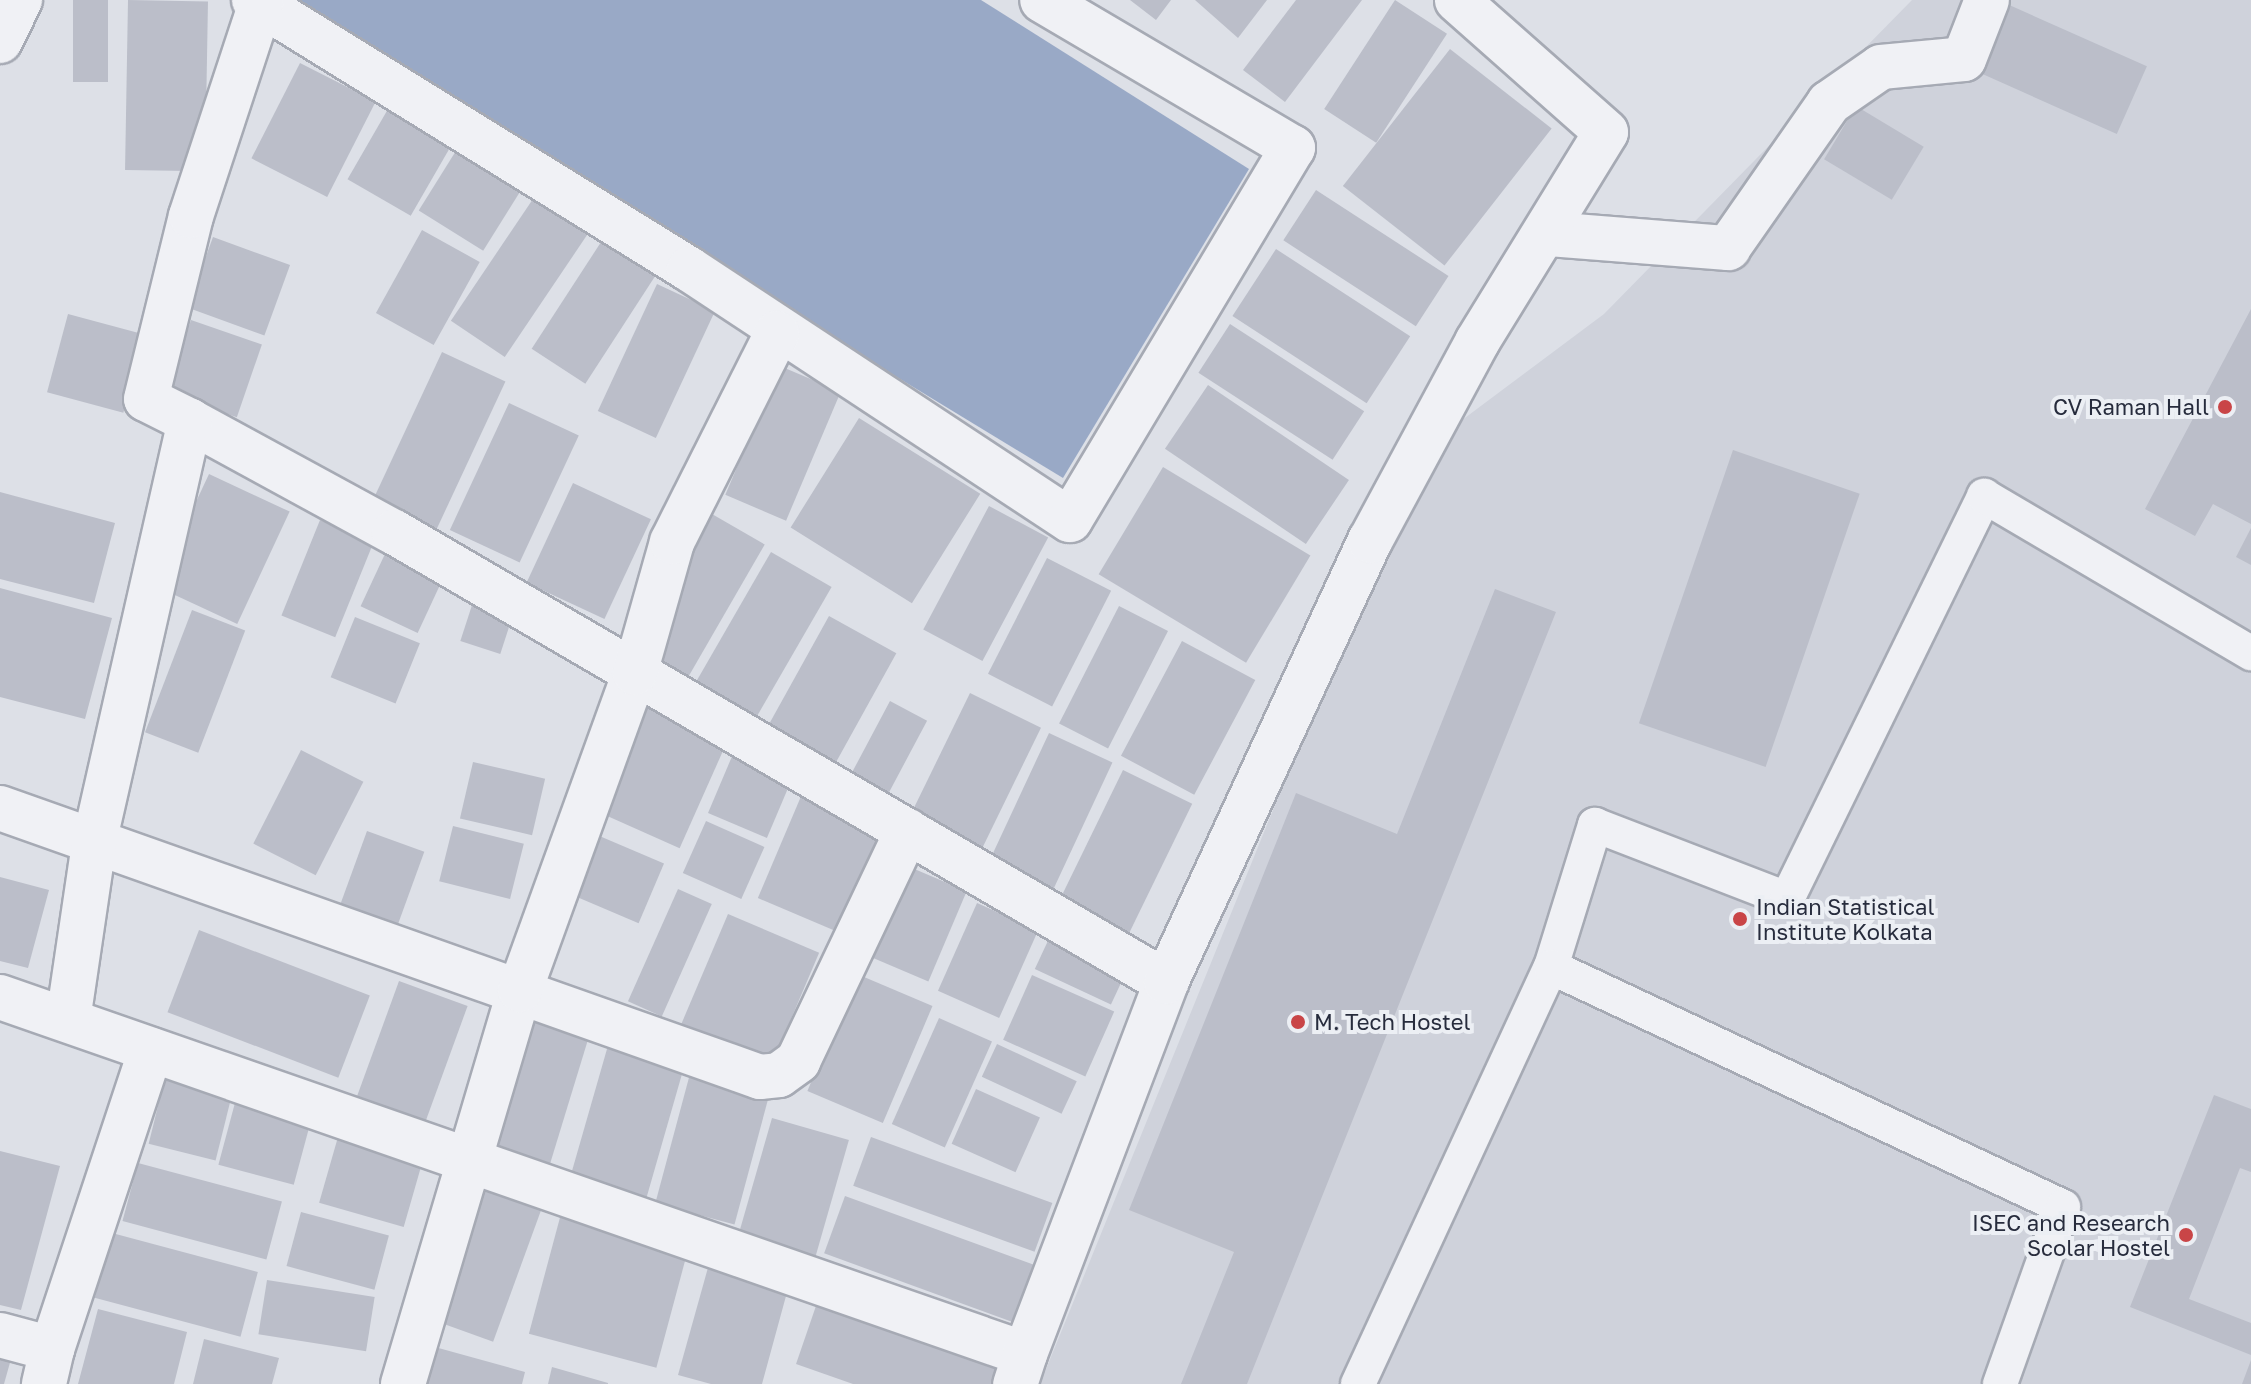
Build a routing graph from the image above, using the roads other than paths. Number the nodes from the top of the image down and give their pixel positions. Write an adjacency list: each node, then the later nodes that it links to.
1 (20, 0): 6 (street)
2 (1042, 0): 8 (street)
3 (1457, 0): 7 (street)
4 (1987, 0): 7 (street)
5 (258, 2): 8 (street); 9 (street)
6 (0, 41)
7 (1549, 234): 16 (street)
8 (777, 333): 11 (street)
9 (190, 421): 11 (street); 14 (street)
10 (2251, 653): 15 (lane)
11 (635, 673): 13 (street); 17 (street)
12 (0, 808): 14 (street)
13 (907, 831): 16 (street); 17 (street)
14 (94, 843): 17 (street); 19 (street)
15 (1551, 967): 26 (lane); 27 (lane)
16 (1166, 982): 24 (street)
17 (520, 990): 21 (street)
18 (0, 997): 19 (street)
19 (68, 1020): 20 (street)
20 (151, 1050): 21 (street); 23 (street)
21 (469, 1161): 24 (street); 25 (street)
22 (0, 1335): 23 (street)
23 (48, 1366)
24 (1020, 1369)
25 (403, 1384)
26 (1358, 1384)
27 (2000, 1384)

